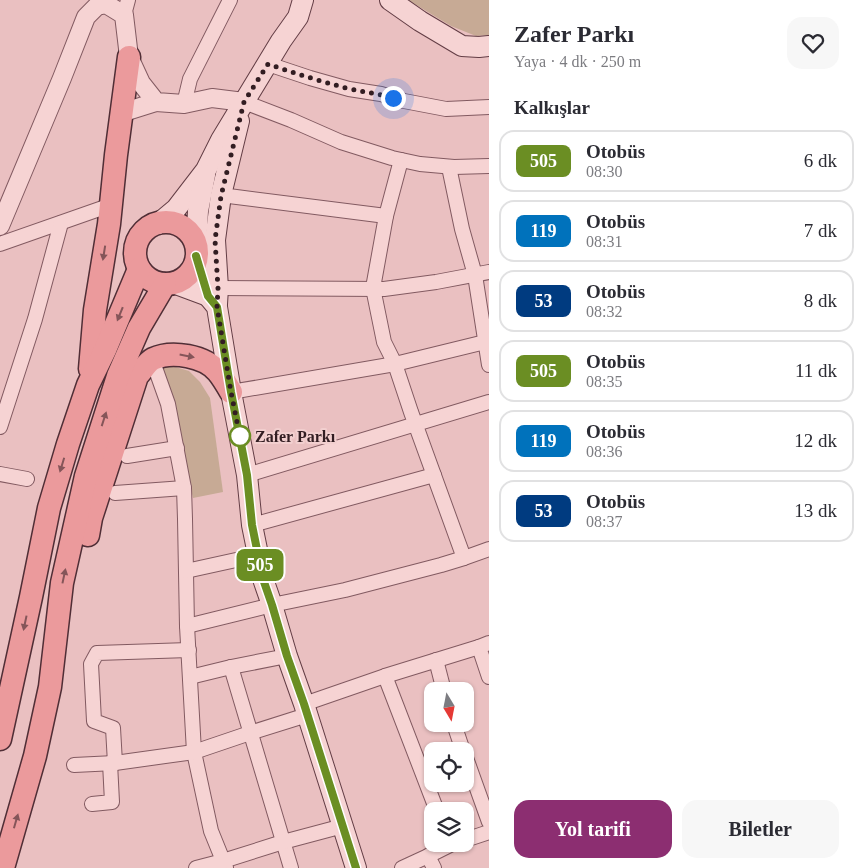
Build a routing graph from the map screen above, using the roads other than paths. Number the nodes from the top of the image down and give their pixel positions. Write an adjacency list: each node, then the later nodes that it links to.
1 (230, 0): 11 (street)
2 (303, 0): 8 (main road)
3 (390, 0): 6 (main road)
4 (96, 3): 5 (street); 23 (street)
5 (126, 8): 7 (street)
6 (489, 46)
7 (129, 57): 9 (street); 13 (main road)
8 (268, 64): 10 (main road); 12 (street)
9 (156, 102): 11 (street); 13 (street)
10 (244, 102): 11 (street); 14 (street); 17 (main road); 18 (main road)
11 (184, 104)
12 (489, 108)
13 (121, 113): 19 (main road)
14 (401, 160): 15 (street); 20 (street)
15 (449, 166): 16 (street); 28 (street)
16 (489, 166)
17 (206, 170): 22 (main road); 25 (main road)
18 (221, 196): 20 (street); 31 (main road)
19 (110, 205): 21 (street); 36 (main road, one-way to 36)
20 (386, 216): 30 (street)
21 (61, 223): 24 (street); 40 (street)
22 (158, 224): 25 (main road); 26 (main road)
23 (0, 226)
24 (0, 244)
25 (196, 251): 29 (main road); 31 (main road)
26 (139, 268): 29 (main road); 36 (main road, one-way to 36)
27 (489, 272): 28 (street)
28 (474, 275): 30 (street); 32 (street)
29 (169, 284): 31 (main road); 65 (main road, one-way to 29)
30 (373, 288): 31 (street); 34 (street)
31 (215, 297): 37 (main road)
32 (487, 341): 34 (street); 35 (street)
33 (152, 359): 37 (main road, one-way to 37); 41 (street); 65 (main road)
34 (395, 364): 37 (street); 39 (street)
35 (489, 365)
36 (88, 385): 68 (main road, one-way to 68)
37 (231, 392): 44 (main road)
38 (489, 402): 39 (street)
39 (416, 424): 44 (street); 45 (street)
40 (0, 427)
41 (177, 448): 42 (street); 47 (street)
42 (127, 456)
43 (0, 474): 46 (street)
44 (247, 475): 49 (main road)
45 (434, 475): 49 (street); 52 (street)
46 (27, 479)
47 (184, 488): 48 (street); 53 (street)
48 (115, 493)
49 (252, 525): 51 (main road)
50 (489, 549): 52 (street)
51 (258, 555): 53 (street); 54 (main road)
52 (464, 558): 54 (street)
53 (186, 571): 55 (street)
54 (272, 605): 55 (street); 58 (main road)
55 (187, 626): 57 (street)
56 (484, 645): 59 (street); 62 (street)
57 (189, 650): 63 (street); 70 (street)
58 (287, 656): 60 (street); 66 (main road)
59 (436, 660): 61 (street); 64 (street)
60 (231, 667): 63 (street); 67 (street)
61 (385, 676): 66 (street); 73 (street)
62 (489, 677)
63 (190, 678): 69 (street)
64 (442, 682)
65 (50, 687): 83 (main road, one-way to 65)
66 (306, 709): 67 (street); 76 (main road)
67 (250, 733): 69 (street); 79 (street)
68 (0, 739)
69 (194, 752): 70 (street); 82 (street)
70 (112, 763): 71 (street); 74 (street)
71 (74, 765)
72 (474, 781): 75 (street)
73 (434, 802)
74 (92, 804)
75 (489, 822)
76 (343, 826): 79 (street); 86 (main road)
77 (489, 832): 78 (street)
78 (474, 837)
79 (283, 842): 82 (street); 85 (street)
80 (442, 852): 81 (street)
81 (431, 862): 87 (street)
82 (225, 865): 84 (street)
83 (3, 868)
84 (196, 868)
85 (291, 868)
86 (356, 868)
87 (402, 868)

